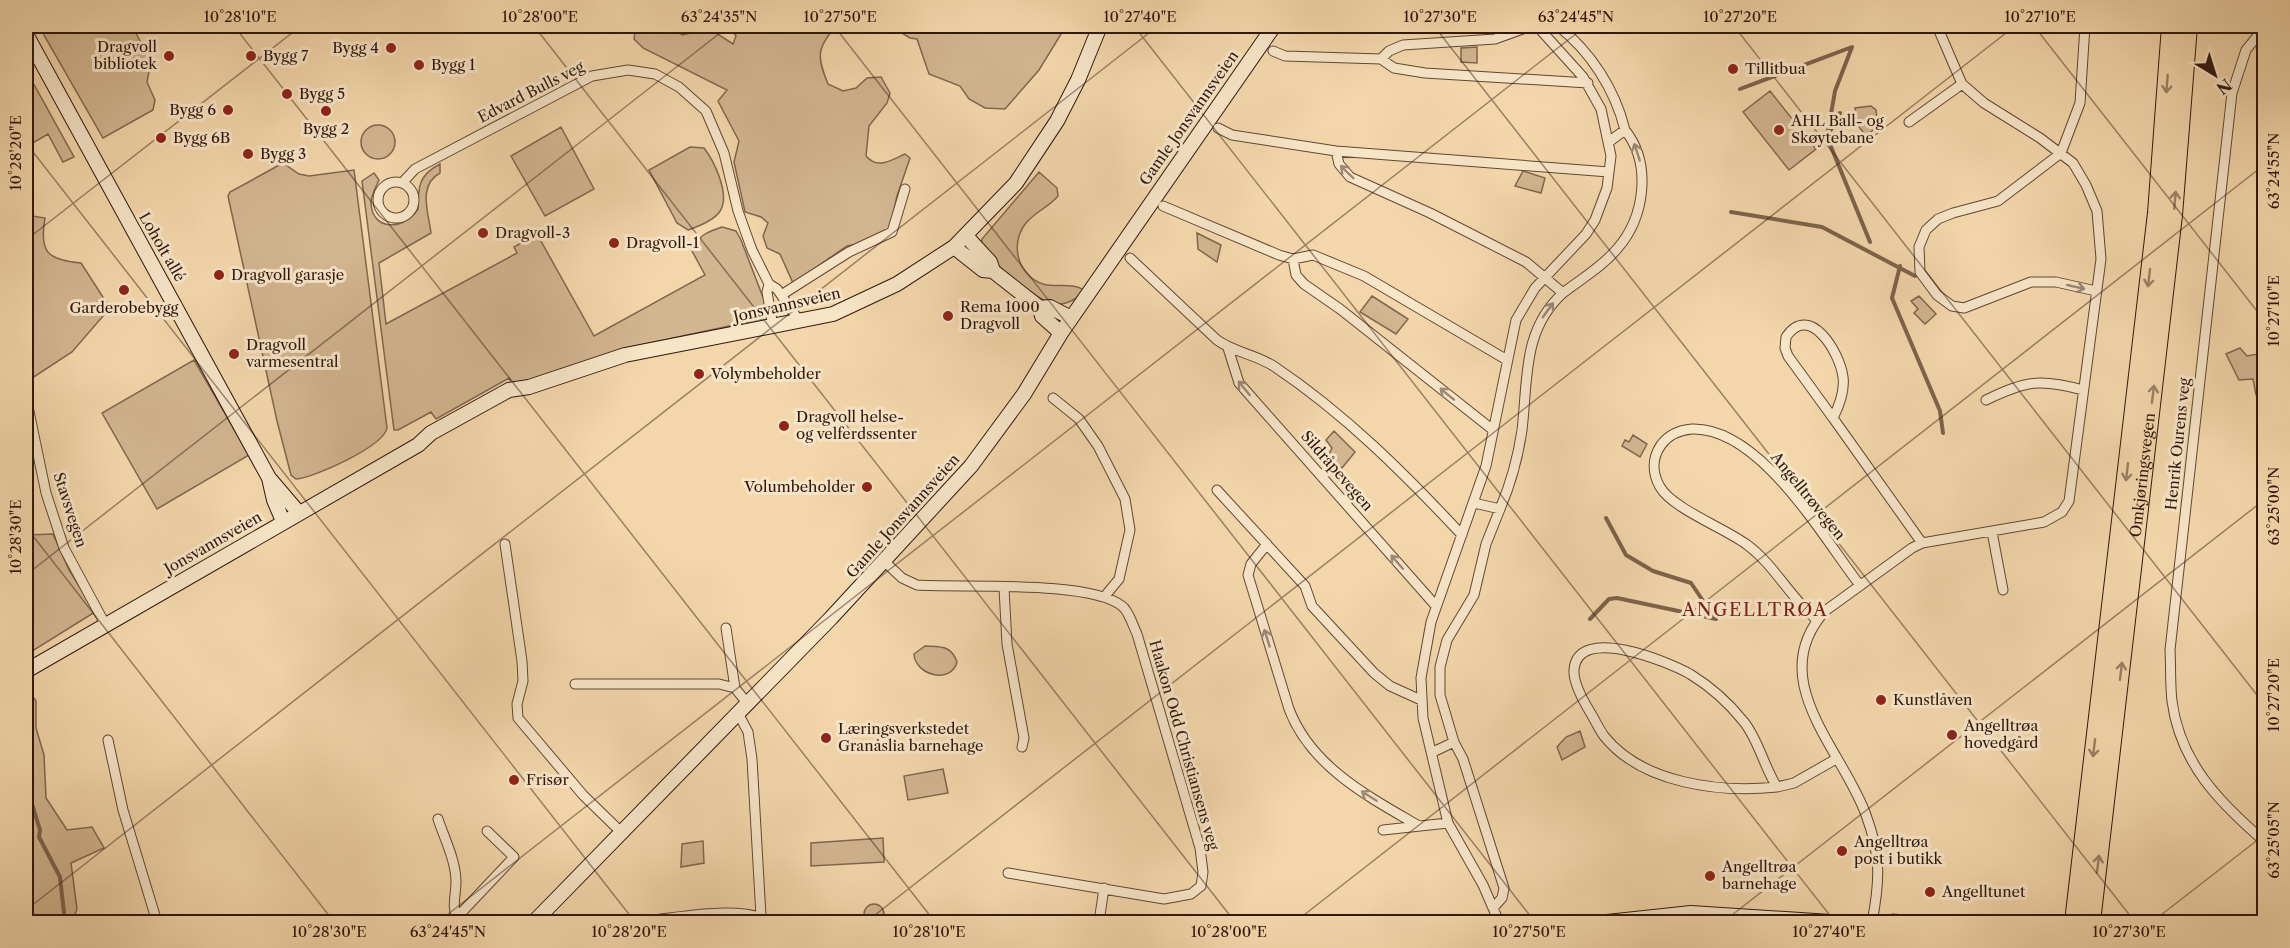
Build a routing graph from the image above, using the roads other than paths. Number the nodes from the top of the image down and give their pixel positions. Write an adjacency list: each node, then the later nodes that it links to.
1 (1100, 26): 26 (street, Jonsvannsveien)
2 (1274, 26): 37 (street, Gamle Jonsvannsveien)
3 (1531, 26): 13 (street)
4 (1537, 26): 14 (street)
5 (1557, 26): 18 (street)
6 (1937, 26): 15 (street)
7 (2085, 26): 21 (street)
8 (2171, 26): 103 (highway, Omkjøringsvegen, one-way to 103)
9 (2188, 26): 104 (highway, Omkjøringsvegen, one-way to 9)
10 (2265, 28): 86 (street, Henrik Ourens veg)
11 (26, 34): 49 (street, Loholt allé)
12 (1273, 51): 13 (street)
13 (1381, 59): 14 (street)
14 (1588, 83): 19 (street)
15 (1962, 84): 16 (street); 21 (street)
16 (1909, 122)
17 (1218, 128): 20 (street)
18 (1625, 130): 19 (street); 35 (street, one-way to 18)
19 (1610, 141): 22 (street)
20 (1336, 151): 22 (street); 31 (street, one-way to 20)
21 (2061, 153): 33 (street); 33 (street, one-way to 33)
22 (1609, 172): 31 (street)
23 (402, 183): 23 (street, Edvard Bulls veg); 32 (street, Edvard Bulls veg)
24 (905, 189): 34 (street)
25 (1163, 206): 29 (street)
26 (966, 236): 27 (street, Jonsvannsveien); 30 (street)
27 (954, 247): 30 (street); 38 (street, Jonsvannsveien)
28 (1130, 258): 41 (street, Sildråpevegen)
29 (1293, 259): 42 (street); 48 (street, one-way to 29)
30 (993, 272): 36 (street)
31 (1545, 278): 35 (street); 42 (street)
32 (769, 284): 38 (street, Edvard Bulls veg); 39 (street, Edvard Bulls veg)
33 (2096, 291): 43 (street)
34 (786, 292)
35 (1563, 293): 52 (street, one-way to 35)
36 (1040, 308): 37 (street); 40 (street)
37 (1071, 318): 40 (street, Gamle Jonsvannsveien)
38 (800, 322): 39 (street, Jonsvannsveien)
39 (773, 327): 53 (street, Jonsvannsveien)
40 (1060, 333): 60 (street, Gamle Jonsvannsveien)
41 (1228, 348): 56 (street, Sildråpevegen); 65 (street, Sildråpevegen, one-way to 41)
42 (1507, 360): 48 (street)
43 (2083, 390): 46 (street); 55 (street)
44 (26, 397): 67 (street, Stavsvegen)
45 (1053, 398): 64 (street)
46 (1986, 400)
47 (1833, 418): 47 (street); 58 (street)
48 (1493, 430): 51 (street)
49 (269, 478): 53 (street, Loholt allé); 54 (street, Loholt allé)
50 (1217, 490): 59 (street)
51 (1474, 503): 52 (street); 56 (street)
52 (1500, 509): 75 (street)
53 (298, 512): 54 (street, Jonsvannsveien)
54 (283, 521): 67 (street, Jonsvannsveien)
55 (1992, 532): 58 (street); 63 (street)
56 (1462, 535): 65 (street)
57 (505, 543): 85 (street)
58 (1922, 543): 61 (street)
59 (1267, 544): 72 (street); 82 (street, one-way to 59)
60 (885, 562): 62 (street); 73 (street, Gamle Jonsvannsveien)
61 (1859, 584): 66 (street); 66 (street, Angelltrøvegen)
62 (1004, 588): 64 (street); 76 (street)
63 (2003, 590)
64 (1105, 596): 88 (street, Haakon Odd Christiansens veg)
65 (1436, 606): 72 (street)
66 (1817, 620): 78 (street)
67 (105, 624): 69 (street, Jonsvannsveien)
68 (726, 628): 71 (street)
69 (26, 670)
70 (575, 684): 71 (street)
71 (735, 688): 73 (street)
72 (1421, 700): 77 (street)
73 (742, 708): 85 (street, Gamle Jonsvannsveien); 90 (street)
74 (108, 740): 93 (street)
75 (1454, 742): 77 (street); 89 (street)
76 (1022, 747)
77 (1433, 752): 81 (street)
78 (1836, 759): 79 (street); 100 (street)
79 (1777, 787): 79 (street)
80 (438, 819): 91 (street)
81 (1448, 823): 82 (street); 89 (street)
82 (1419, 826): 83 (street)
83 (1383, 830)
84 (487, 831): 91 (street)
85 (622, 833): 94 (street, Gamle Jonsvannsveien)
86 (2265, 842)
87 (1008, 873): 88 (street, Haakon Odd Christiansens veg)
88 (1104, 888): 96 (street)
89 (1493, 908): 97 (street)
90 (760, 916): 92 (street); 95 (street)
91 (458, 921)
92 (643, 921)
93 (157, 922)
94 (534, 922)
95 (772, 922)
96 (1099, 922)
97 (1499, 922)
98 (1607, 922): 99 (street)
99 (1830, 922)
100 (1872, 922)
101 (1880, 922): 102 (street)
102 (1931, 922)
103 (2074, 922)
104 (2091, 922)

